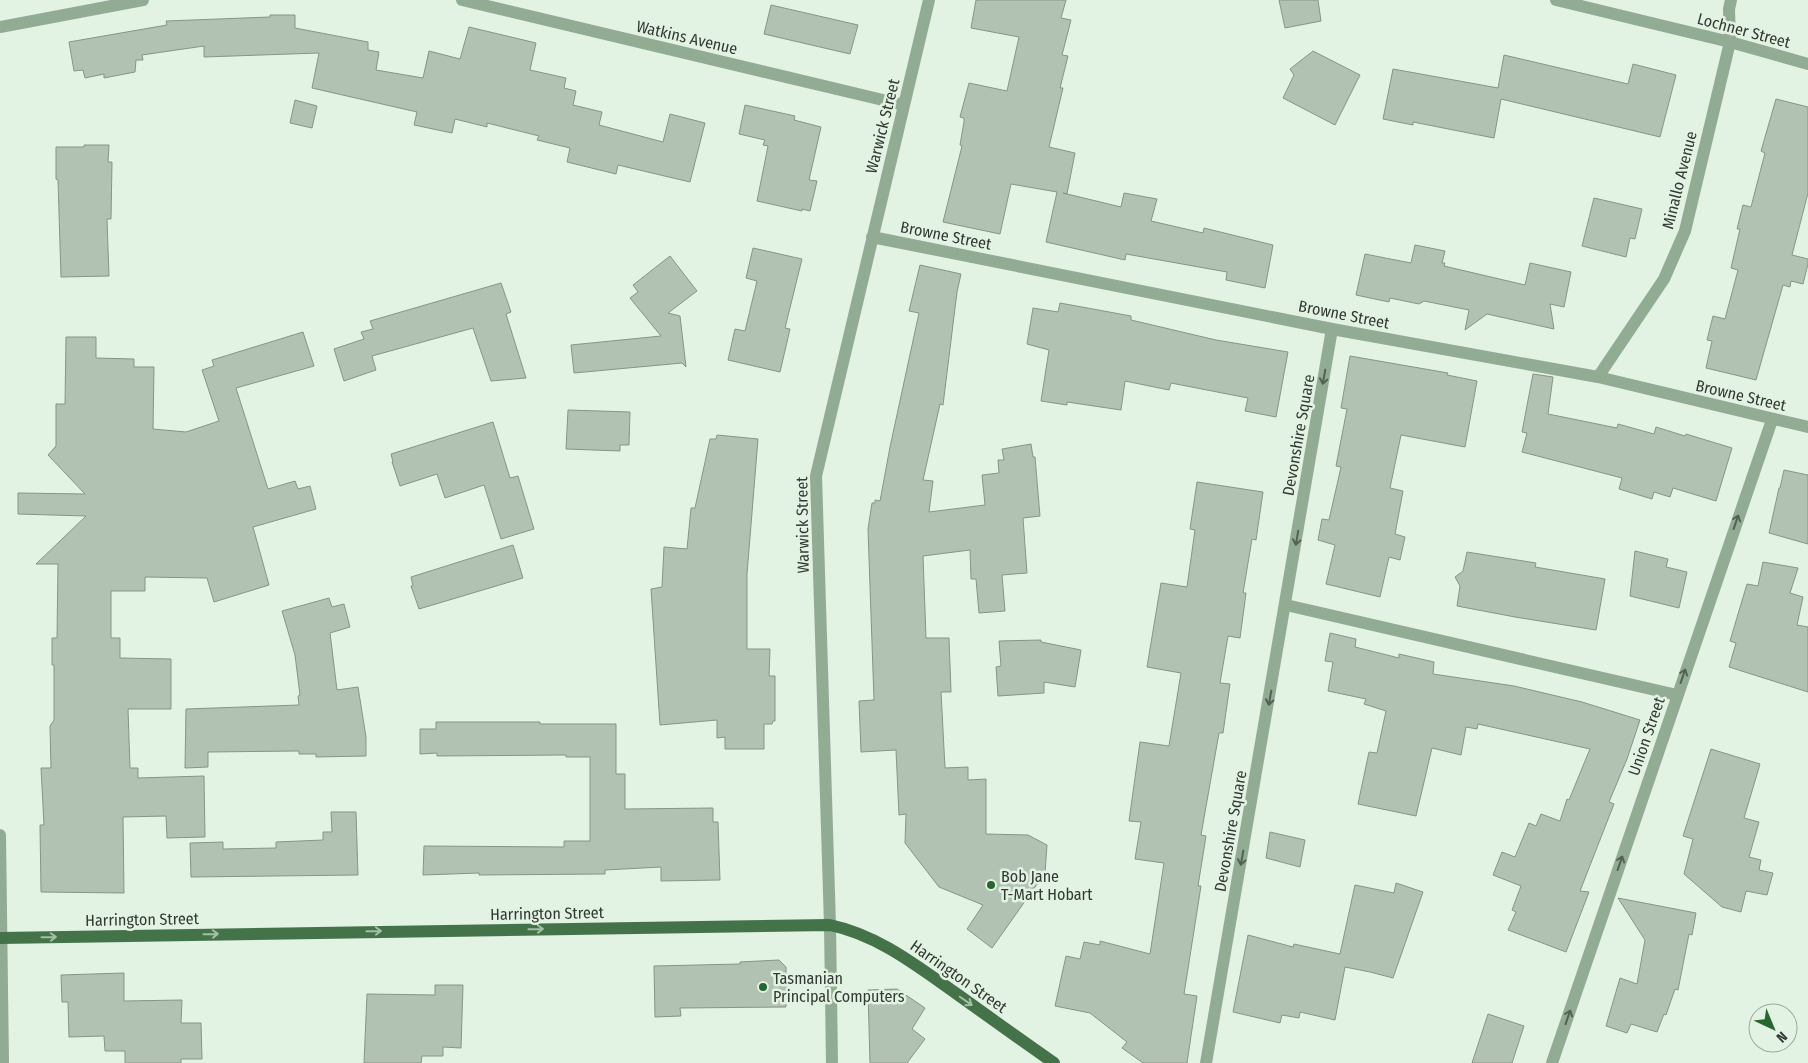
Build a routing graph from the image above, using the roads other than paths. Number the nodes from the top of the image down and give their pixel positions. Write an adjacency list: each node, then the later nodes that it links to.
1 (143, 0): 6 (street)
2 (462, 0): 9 (street, Watkins Avenue)
3 (929, 0): 9 (street, Warwick Street)
4 (1556, 0): 7 (street, Lochner Street)
5 (1731, 0): 7 (street, Minallo Avenue)
6 (0, 27)
7 (1730, 42): 8 (street, Lochner Street); 12 (street, Minallo Avenue)
8 (1808, 64)
9 (904, 105): 10 (street, Warwick Street)
10 (872, 237): 11 (street, Browne Street); 18 (street, Warwick Street)
11 (1332, 329): 12 (street, Browne Street); 15 (street, Devonshire Square, one-way to 15)
12 (1598, 377): 13 (street, Browne Street)
13 (1772, 420): 14 (street, Browne Street); 16 (street, Union Street, one-way to 13)
14 (1808, 427)
15 (1286, 605): 16 (street); 23 (street, Devonshire Square, one-way to 23)
16 (1677, 695): 24 (street, Union Street, one-way to 16)
17 (0, 835): 19 (street)
18 (830, 925): 19 (main road, Harrington Street, one-way to 18); 21 (street, Warwick Street); 22 (main road, Harrington Street, one-way to 22)
19 (0, 938): 20 (street)
20 (3, 1063)
21 (832, 1063)
22 (1054, 1063)
23 (1206, 1063)
24 (1552, 1063)

